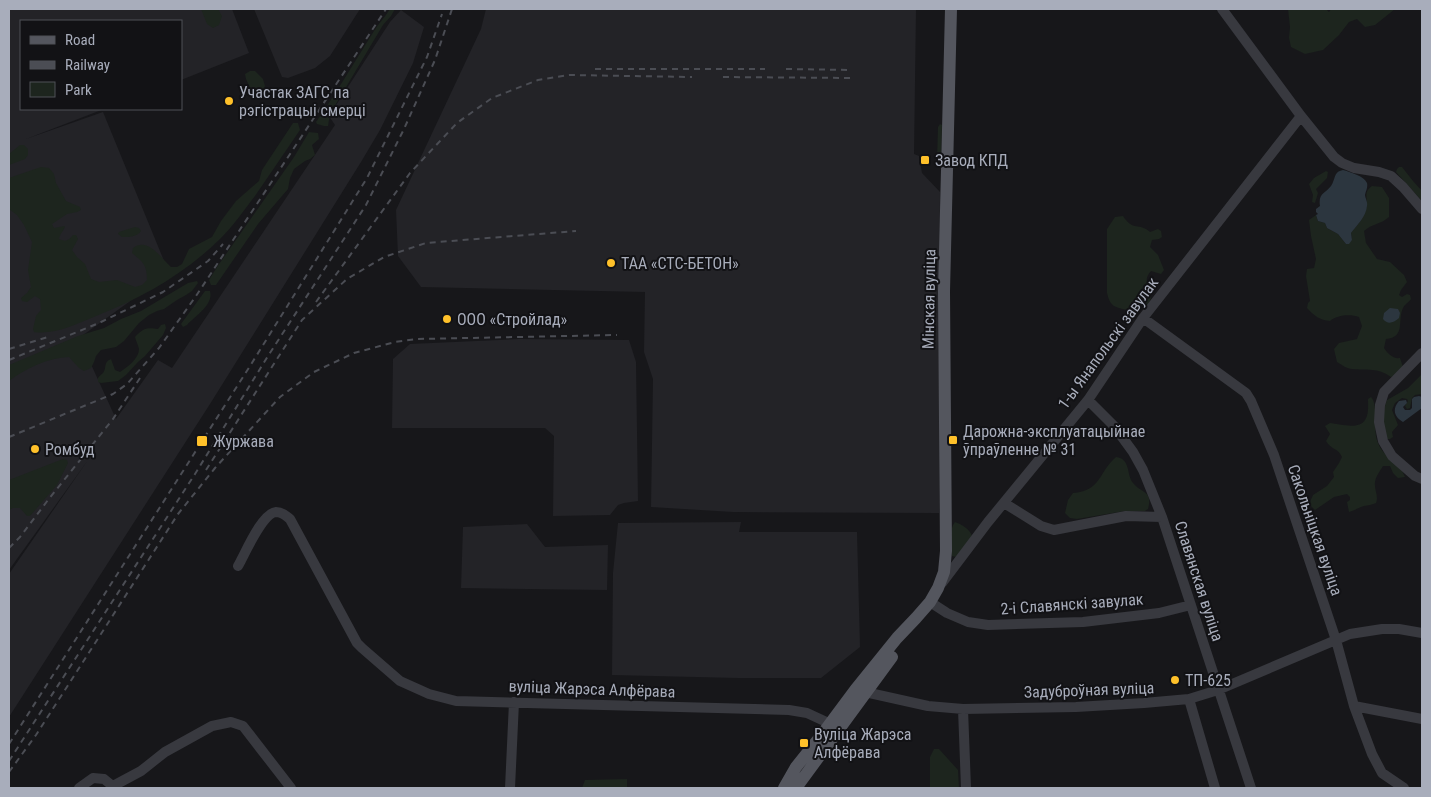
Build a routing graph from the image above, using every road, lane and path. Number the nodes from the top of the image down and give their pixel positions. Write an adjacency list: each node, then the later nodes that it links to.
1 (951, 9): 12 (main road, Мінская вуліца)
2 (1222, 9): 3 (street)
3 (1301, 116): 4 (street); 5 (street, 1-ы Янапольскі завулак)
4 (1422, 209)
5 (1143, 318): 7 (street, 1-ы Янапольскі завулак); 16 (street, Сакольніцкая вуліца)
6 (1422, 353): 8 (street)
7 (1088, 400): 9 (street, 1-ы Янапольскі завулак); 10 (street, Славянская вуліца)
8 (1422, 478)
9 (1004, 503): 10 (street); 12 (street, 1-ы Янапольскі завулак)
10 (1162, 517): 14 (street, Славянская вуліца)
11 (238, 566): 20 (street, вуліца Жарэса Алфёрава)
12 (938, 588): 13 (main road, Мінская вуліца)
13 (930, 602): 14 (street, 2-і Славянскі завулак); 18 (main road, Мінская вуліца)
14 (1191, 605): 17 (street, Славянская вуліца)
15 (1422, 633): 16 (street, Задуброўная вуліца)
16 (1336, 640): 17 (street, Задуброўная вуліца); 21 (street, Сакольніцкая вуліца)
17 (1218, 690): 19 (street, Задуброўная вуліца); 33 (street, Славянская вуліца)
18 (860, 691): 22 (street, Задуброўная вуліца); 24 (main road, Мінская вуліца)
19 (1189, 698): 22 (street, Задуброўная вуліца); 32 (street)
20 (514, 702): 24 (street, вуліца Жарэса Алфёрава); 28 (street)
21 (1354, 706): 23 (street); 34 (street, Сакольніцкая вуліца)
22 (964, 708): 31 (street)
23 (1422, 719)
24 (835, 726): 29 (main road); 30 (main road)
25 (114, 787): 26 (street); 27 (street)
26 (79, 788)
27 (291, 788)
28 (510, 788)
29 (784, 788)
30 (796, 788)
31 (966, 788)
32 (1215, 788)
33 (1251, 788)
34 (1404, 788)

